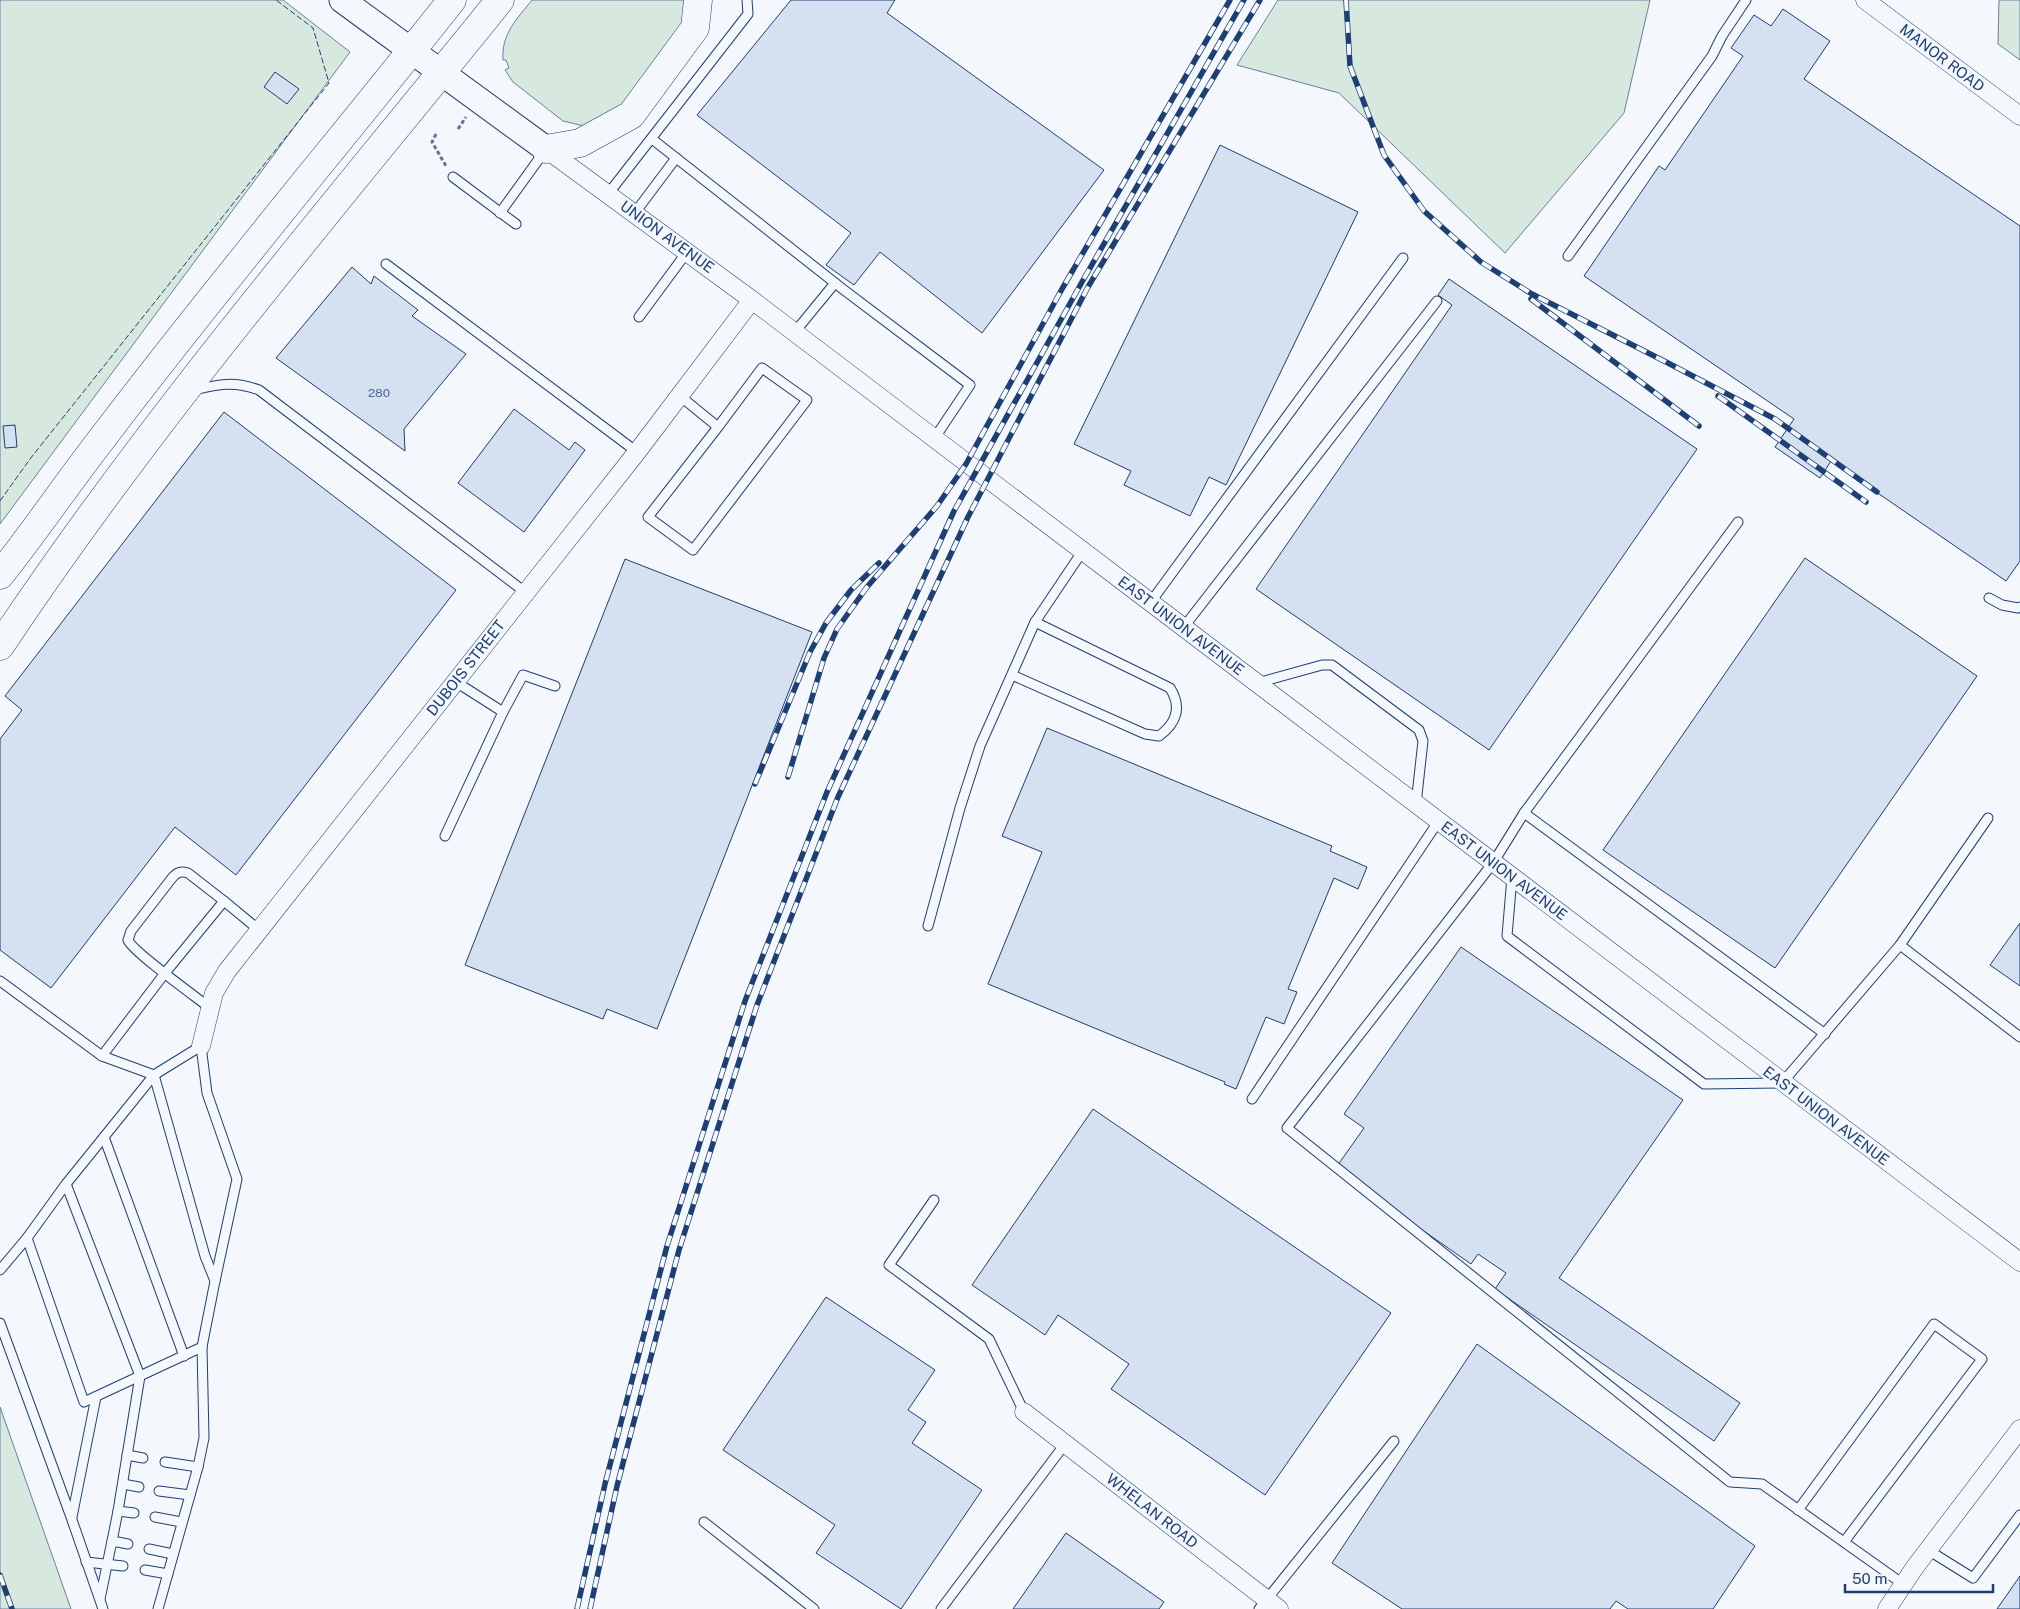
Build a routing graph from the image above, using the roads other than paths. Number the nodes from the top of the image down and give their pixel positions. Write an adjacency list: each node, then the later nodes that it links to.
1 (452, 0): 8 (highway)
2 (500, 0): 9 (highway)
3 (698, 0): 12 (highway)
4 (747, 0): 11 (lane)
5 (1746, 0): 20 (lane)
6 (1865, 0): 10 (street, MANOR ROAD)
7 (352, 3): 8 (street, UNION AVENUE)
8 (412, 50): 9 (street, UNION AVENUE); 36 (highway)
9 (442, 73): 12 (street, UNION AVENUE); 28 (highway)
10 (2020, 116)
11 (652, 139): 13 (lane); 15 (lane)
12 (546, 149): 15 (street, UNION AVENUE); 16 (lane)
13 (676, 158): 17 (lane); 23 (lane)
14 (453, 177): 16 (lane)
15 (608, 194): 17 (street, UNION AVENUE)
16 (500, 212): 18 (lane)
17 (634, 214): 19 (street, UNION AVENUE)
18 (516, 224)
19 (686, 252): 24 (street, UNION AVENUE); 26 (lane)
20 (1568, 256)
21 (1403, 258): 39 (lane)
22 (386, 264): 32 (lane)
23 (835, 283): 27 (lane); 31 (lane)
24 (752, 300): 27 (street, UNION AVENUE); 29 (street, DUBOIS STREET)
25 (1437, 301): 42 (lane)
26 (639, 318)
27 (794, 333): 31 (street, UNION AVENUE)
28 (184, 392): 37 (lane); 43 (highway)
29 (680, 396): 30 (lane); 32 (street, DUBOIS STREET)
30 (718, 427): 30 (lane)
31 (934, 439): 33 (street, UNION AVENUE)
32 (636, 452): 37 (street, DUBOIS STREET)
33 (987, 480): 35 (street, EAST UNION AVENUE)
34 (1738, 522): 50 (lane)
35 (1082, 552): 39 (street, EAST UNION AVENUE); 41 (lane)
36 (0, 575)
37 (525, 592): 45 (street, DUBOIS STREET)
38 (1990, 598): 40 (lane)
39 (1150, 603): 42 (street, EAST UNION AVENUE)
40 (2020, 607)
41 (1036, 622): 44 (lane); 44 (lane)
42 (1183, 628): 46 (street, EAST UNION AVENUE)
43 (0, 646)
44 (1012, 675): 57 (lane)
45 (456, 682): 48 (lane); 58 (street, DUBOIS STREET)
46 (1256, 683): 49 (street, EAST UNION AVENUE); 49 (lane)
47 (555, 686): 48 (lane)
48 (503, 712): 53 (lane)
49 (1416, 804): 52 (street, EAST UNION AVENUE)
50 (1524, 813): 54 (lane); 63 (lane)
51 (1988, 818): 59 (lane)
52 (1438, 822): 54 (street, EAST UNION AVENUE); 69 (lane)
53 (445, 836)
54 (1493, 863): 55 (street, EAST UNION AVENUE); 94 (lane)
55 (1512, 878): 68 (street, EAST UNION AVENUE); 68 (lane)
56 (224, 902): 58 (lane); 60 (lane); 60 (lane)
57 (928, 926)
58 (259, 930): 62 (street, DUBOIS STREET)
59 (1900, 944): 63 (lane); 64 (lane)
60 (165, 973): 62 (lane); 66 (lane)
61 (0, 981): 66 (lane)
62 (210, 1008): 65 (street, DUBOIS STREET)
63 (1825, 1034): 68 (lane)
64 (2020, 1037)
65 (201, 1046): 67 (lane); 76 (lane)
66 (102, 1056): 67 (lane)
67 (154, 1075): 70 (lane); 76 (lane)
68 (1782, 1083): 74 (street, EAST UNION AVENUE)
69 (1252, 1099)
70 (104, 1137): 71 (lane); 79 (lane)
71 (66, 1184): 73 (lane); 80 (lane)
72 (934, 1200): 82 (lane)
73 (27, 1238): 75 (lane); 81 (lane)
74 (2020, 1262)
75 (0, 1270)
76 (215, 1281): 78 (lane)
77 (0, 1323): 98 (lane)
78 (202, 1347): 79 (lane); 89 (lane)
79 (184, 1356): 80 (lane)
80 (140, 1376): 81 (lane); 86 (lane)
81 (96, 1397): 98 (lane)
82 (1024, 1412): 85 (street, WHELAN ROAD)
83 (2020, 1429): 106 (street)
84 (1394, 1441): 115 (lane)
85 (1065, 1444): 115 (street, WHELAN ROAD); 118 (lane)
86 (128, 1455): 87 (lane); 90 (lane)
87 (144, 1458)
88 (165, 1462): 89 (lane)
89 (198, 1467): 93 (lane)
90 (123, 1484): 91 (lane); 95 (lane)
91 (139, 1488)
92 (159, 1491): 93 (lane)
93 (190, 1495): 100 (lane)
94 (1798, 1510): 103 (lane); 103 (lane)
95 (118, 1511): 96 (lane); 102 (lane)
96 (134, 1513)
97 (2020, 1515): 106 (lane)
98 (72, 1517): 108 (lane)
99 (155, 1517): 100 (lane)
100 (181, 1522): 107 (lane)
101 (704, 1522): 117 (lane)
102 (112, 1541): 104 (lane); 109 (lane)
103 (1844, 1542): 113 (lane)
104 (128, 1544)
105 (149, 1549): 107 (lane)
106 (1928, 1550): 113 (street)
107 (173, 1554): 112 (lane)
108 (86, 1562): 109 (lane); 114 (lane)
109 (108, 1565): 110 (lane); 114 (lane)
110 (124, 1566)
111 (145, 1570): 112 (lane)
112 (168, 1574): 116 (lane)
113 (1903, 1584): 119 (street)
114 (101, 1605)
115 (1268, 1606)
116 (158, 1609)
117 (814, 1609)
118 (940, 1609)
119 (1886, 1609)

